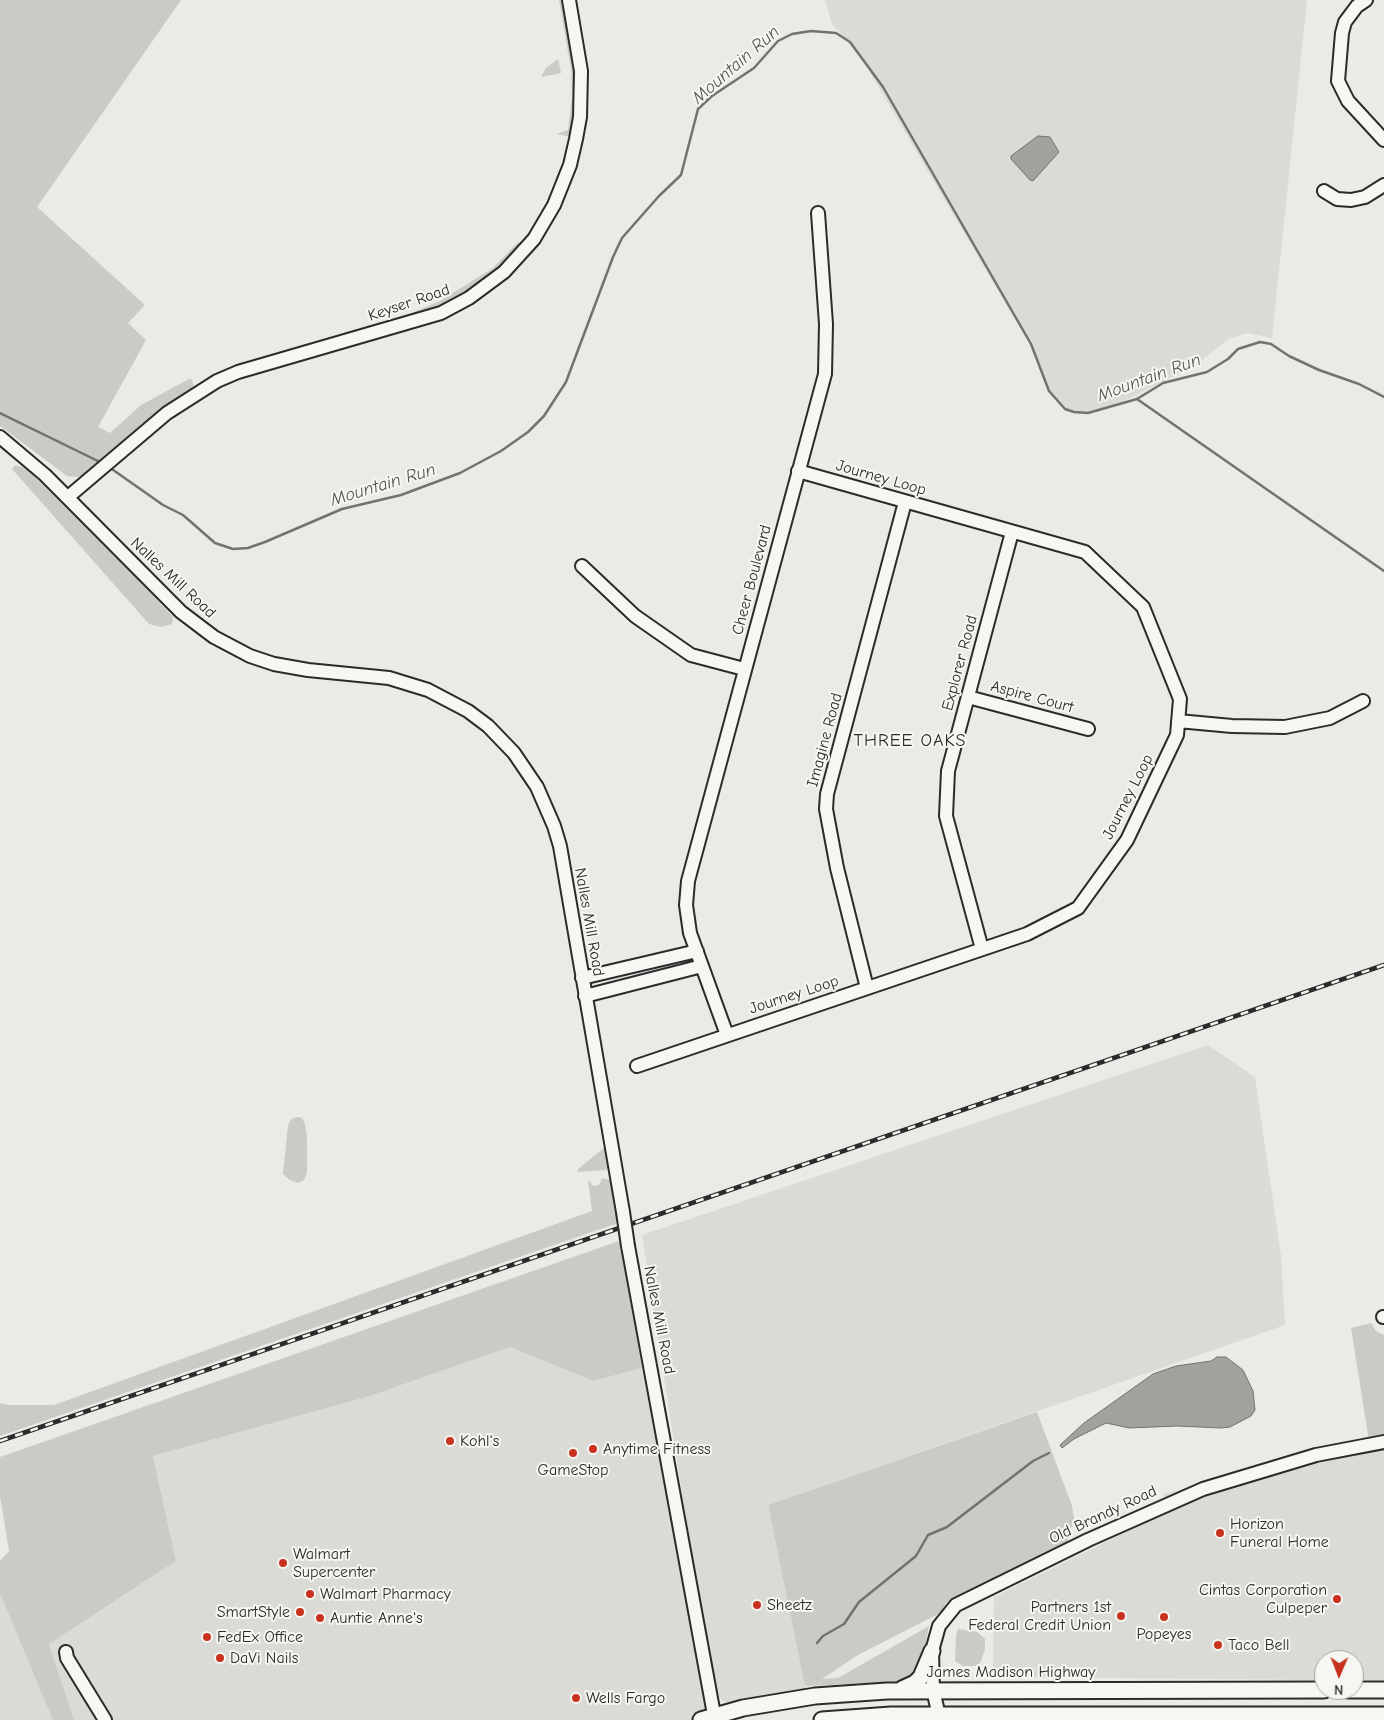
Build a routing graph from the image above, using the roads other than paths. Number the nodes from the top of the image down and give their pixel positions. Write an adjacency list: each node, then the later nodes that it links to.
1 (569, 0): 9 (street, Keyser Road)
2 (1366, 0): 3 (street)
3 (1384, 140)
4 (1384, 185): 5 (street)
5 (1324, 191)
6 (818, 213): 8 (street, Cheer Boulevard)
7 (0, 437): 9 (street, Nalles Mill Road)
8 (798, 471): 10 (street, Journey Loop); 13 (street, Cheer Boulevard)
9 (68, 497): 21 (street, Nalles Mill Road)
10 (906, 502): 11 (street, Journey Loop); 22 (street, Imagine Road)
11 (1012, 532): 14 (street, Explorer Road); 16 (street, Journey Loop)
12 (582, 566): 13 (street)
13 (744, 670): 19 (street, Cheer Boulevard)
14 (968, 697): 17 (street, Aspire Court); 18 (street, Explorer Road)
15 (1363, 701): 16 (street)
16 (1178, 721): 18 (street, Journey Loop)
17 (1088, 729)
18 (982, 949): 22 (street, Journey Loop)
19 (696, 951): 20 (street, Cheer Boulevard); 21 (street)
20 (702, 966): 23 (street); 24 (street, Cheer Boulevard)
21 (582, 978): 23 (street, Nalles Mill Road)
22 (867, 988): 24 (street, Journey Loop)
23 (585, 996): 40 (street, Nalles Mill Road, bridge)
24 (727, 1035): 25 (street, Journey Loop)
25 (637, 1066)
26 (1384, 1442): 27 (street, Old Brandy Road)
27 (932, 1651): 29 (street, Old Brandy Road); 34 (main road)
28 (66, 1652): 41 (street)
29 (933, 1690): 30 (main road, James Madison Highway); 34 (main road, James Madison Highway); 39 (street, Old Brandy Road)
30 (1240, 1690): 31 (main road, James Madison Highway); 37 (main road)
31 (1314, 1690)
32 (1364, 1690): 33 (main road)
33 (1384, 1690)
34 (887, 1691): 40 (main road, James Madison Highway)
35 (990, 1714): 37 (main road); 39 (main road); 44 (main road)
36 (891, 1715): 39 (main road); 42 (main road); 43 (main road)
37 (1241, 1715): 38 (main road)
38 (1384, 1715)
39 (940, 1717)
40 (709, 1719)
41 (105, 1720)
42 (822, 1720)
43 (913, 1720)
44 (968, 1720)

